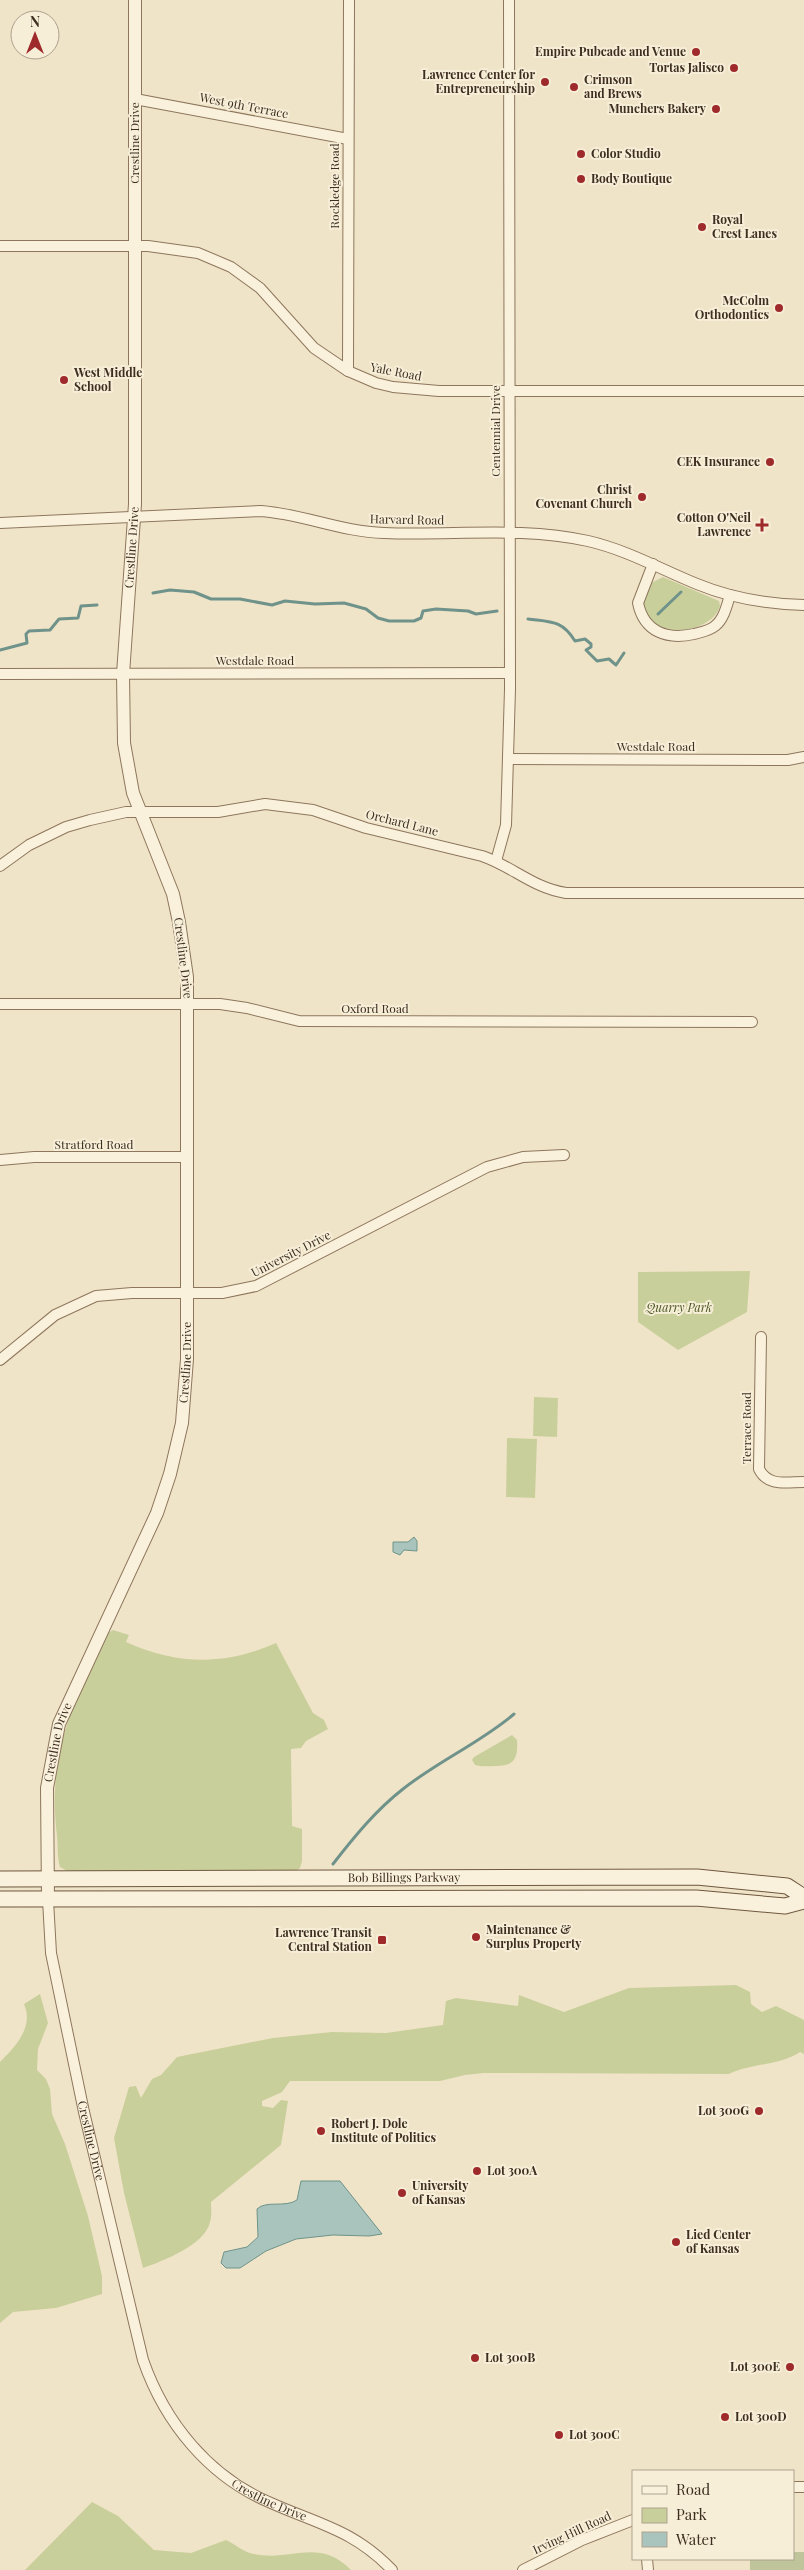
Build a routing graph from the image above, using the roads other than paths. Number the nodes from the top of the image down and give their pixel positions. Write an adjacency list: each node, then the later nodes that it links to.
1 (135, 0): 4 (street, Crestline Drive)
2 (349, 0): 5 (street, Rockledge Road)
3 (509, 0): 9 (street, Centennial Drive)
4 (135, 99): 5 (street, West 9th Terrace); 7 (street, Crestline Drive)
5 (348, 138): 8 (street, Rockledge Road)
6 (0, 246): 7 (street, Yale Road)
7 (135, 246): 8 (street, Yale Road); 11 (street, Crestline Drive)
8 (348, 371): 9 (street, Yale Road)
9 (508, 391): 10 (street, Yale Road); 13 (street, Centennial Drive)
10 (804, 391)
11 (135, 517): 12 (street, Harvard Road); 13 (street, Harvard Road); 19 (street, Crestline Drive)
12 (0, 523)
13 (509, 533): 14 (street, Harvard Road); 17 (street, Centennial Drive)
14 (653, 564): 15 (street, Harvard Road); 15 (street)
15 (730, 595): 16 (street, Harvard Road)
16 (804, 605)
17 (509, 673): 19 (street, Westdale Road); 21 (street, Centennial Drive)
18 (0, 674): 19 (street, Westdale Road)
19 (124, 674): 22 (street, Crestline Drive)
20 (804, 757): 21 (street, Westdale Road)
21 (508, 759): 23 (street, Centennial Drive)
22 (139, 812): 23 (street, Orchard Lane); 24 (street, Orchard Lane); 27 (street, Crestline Drive)
23 (496, 861): 25 (street, Orchard Lane)
24 (0, 866)
25 (804, 893)
26 (0, 1004): 27 (street, Oxford Road)
27 (188, 1004): 28 (street, Oxford Road); 30 (street, Crestline Drive)
28 (752, 1022)
29 (564, 1154): 32 (street, University Drive)
30 (188, 1157): 31 (street, Stratford Road); 32 (street, Crestline Drive)
31 (0, 1160)
32 (187, 1293): 34 (street, University Drive); 37 (street, Crestline Drive)
33 (761, 1337): 35 (street, Terrace Road)
34 (0, 1360)
35 (804, 1482)
36 (0, 1879): 37 (main road, Bob Billings Parkway)
37 (47, 1879): 38 (main road, Bob Billings Parkway); 40 (street, Crestline Drive)
38 (804, 1897)
39 (0, 1899): 40 (main road, Bob Billings Parkway)
40 (48, 1900): 41 (main road, Bob Billings Parkway); 43 (street, Crestline Drive)
41 (804, 1901)
42 (632, 2520): 44 (street, Irving Hill Road)
43 (392, 2570)
44 (523, 2570)

